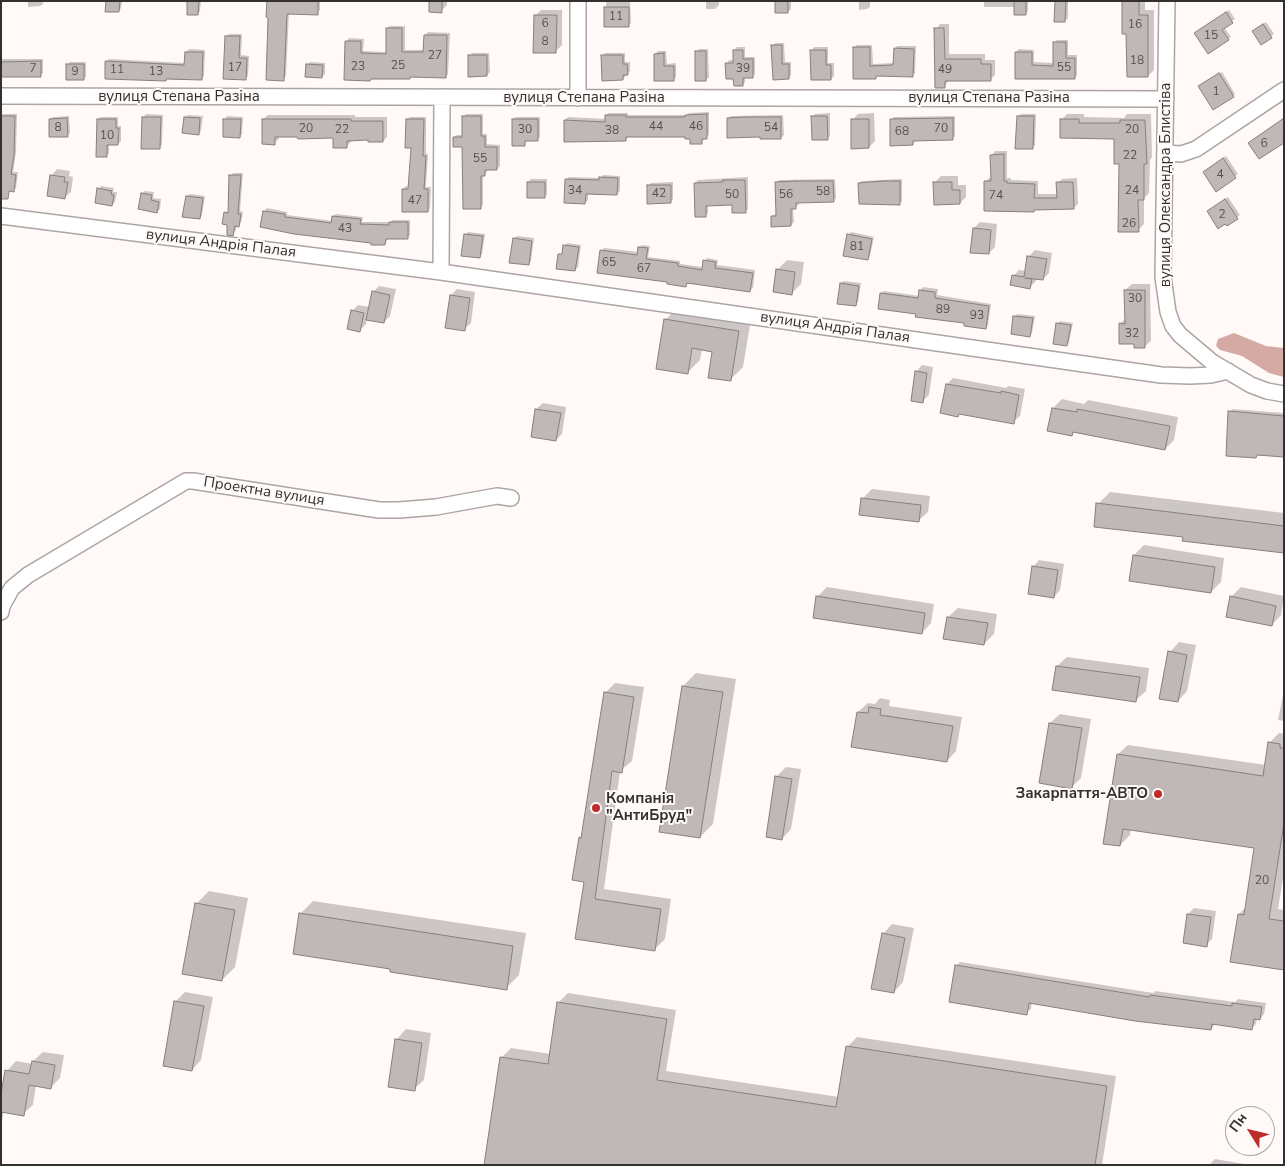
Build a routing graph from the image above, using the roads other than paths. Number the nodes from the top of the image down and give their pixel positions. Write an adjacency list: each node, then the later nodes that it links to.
1 (578, 1): 6 (street)
2 (1167, 1): 7 (street, вулиця Олександра Блистіва)
3 (1284, 90): 8 (street)
4 (1, 96): 5 (street, вулиця Степана Разіна)
5 (442, 97): 6 (street, вулиця Степана Разіна); 10 (street)
6 (578, 98): 7 (street, вулиця Степана Разіна)
7 (1166, 99): 8 (street, вулиця Олександра Блистіва)
8 (1166, 153): 11 (street, вулиця Олександра Блистіва)
9 (1, 216): 10 (street, вулиця Андрія Палая)
10 (441, 272): 11 (street, вулиця Андрія Палая)
11 (1228, 371): 12 (street, вулиця Олександра Блистіва)
12 (1284, 394)
13 (511, 498): 14 (street, Проектна вулиця)
14 (1, 612)

